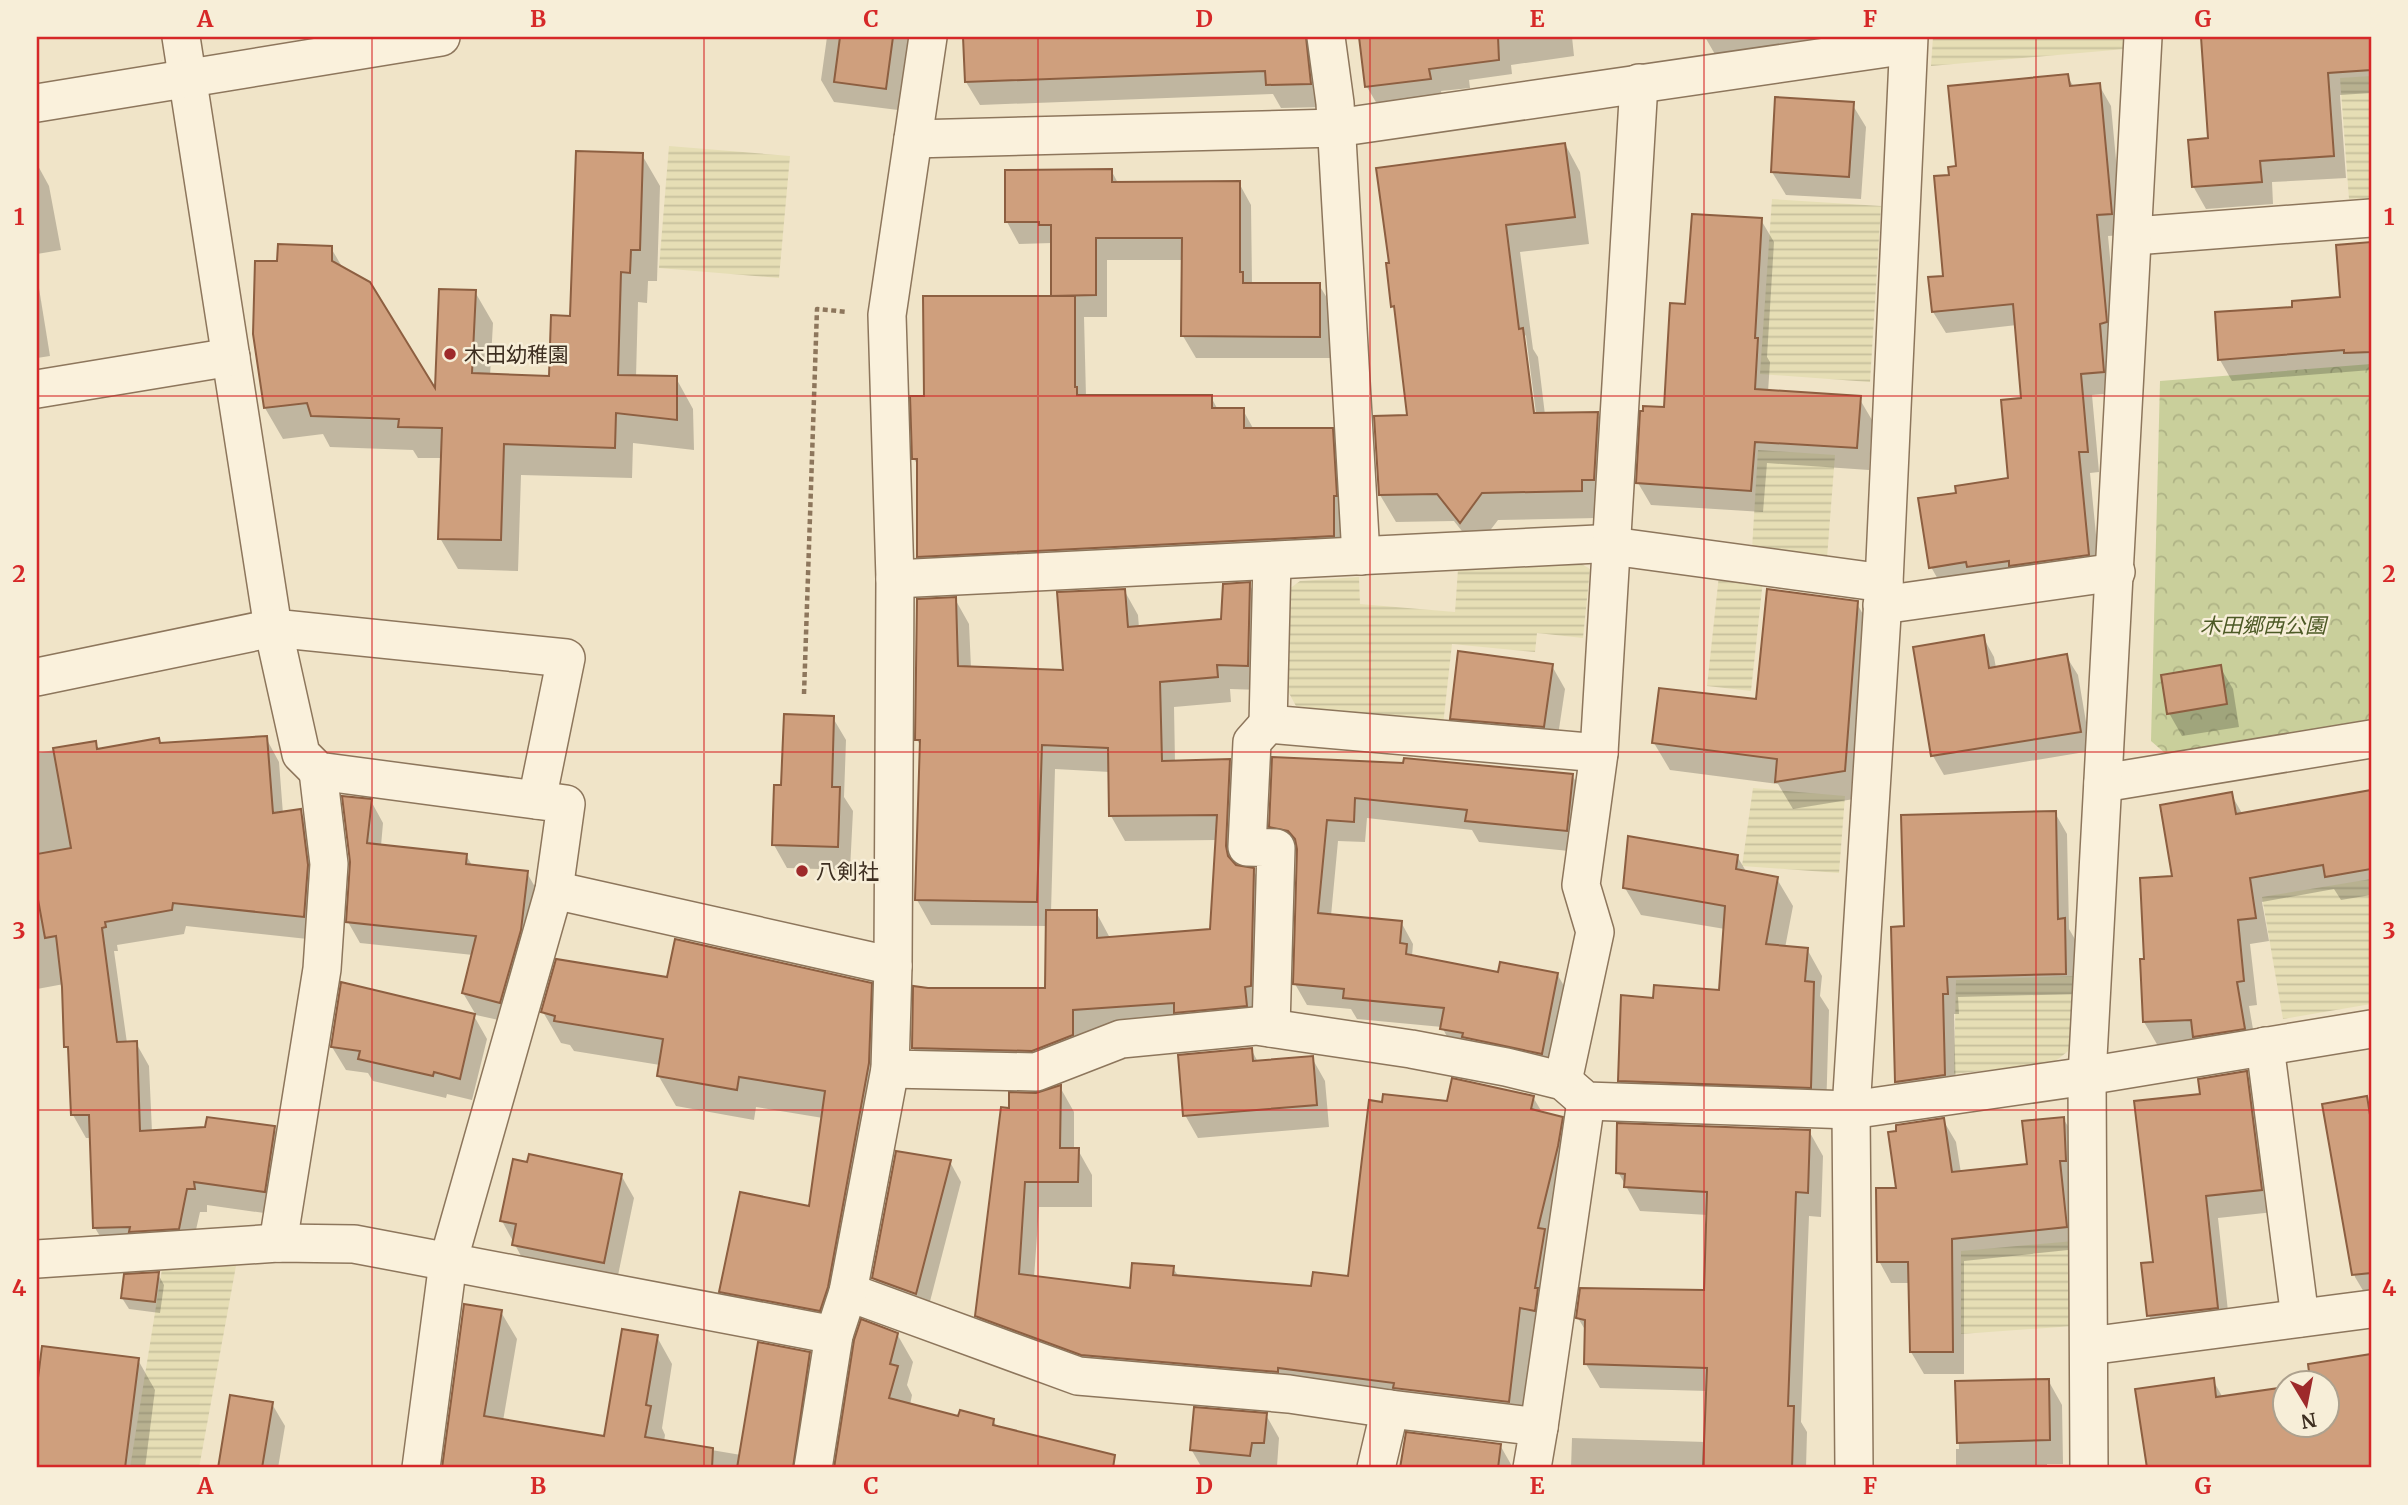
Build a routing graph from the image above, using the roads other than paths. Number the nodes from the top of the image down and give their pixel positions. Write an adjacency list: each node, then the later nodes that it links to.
1 (181, 37): 7 (street)
2 (441, 37): 7 (street)
3 (928, 37): 11 (street)
4 (1326, 37): 10 (street)
5 (2143, 37): 13 (street)
6 (1908, 41): 8 (street); 21 (street)
7 (187, 78): 9 (street); 14 (street)
8 (1639, 83): 10 (street); 16 (street)
9 (37, 103)
10 (1336, 128): 11 (street); 17 (street)
11 (913, 139): 20 (street)
12 (2371, 218): 13 (street)
13 (2134, 236): 19 (street)
14 (231, 357): 15 (street); 22 (street)
15 (37, 389)
16 (1611, 546): 17 (street); 21 (street); 26 (street)
17 (1361, 556): 18 (street)
18 (1272, 561): 20 (street); 24 (street)
19 (2116, 572): 21 (street); 28 (street)
20 (895, 579): 31 (street)
21 (1883, 594): 38 (street)
22 (272, 628): 23 (street); 27 (street); 29 (street)
23 (37, 677)
24 (1268, 724): 26 (street); 32 (street)
25 (2371, 740): 28 (street)
26 (1599, 753): 37 (street)
27 (318, 771): 29 (street); 39 (street)
28 (2103, 783): 36 (street)
29 (537, 800): 30 (street)
30 (554, 890): 31 (street); 41 (street)
31 (893, 967): 35 (street)
32 (1272, 1028): 35 (street); 37 (street)
33 (2371, 1028): 34 (street)
34 (2265, 1046): 36 (street); 44 (street)
35 (890, 1069): 42 (street)
36 (2087, 1076): 38 (street); 46 (street)
37 (1574, 1091): 38 (street); 48 (street)
38 (1851, 1110): 53 (street)
39 (278, 1243): 40 (street); 41 (street)
40 (37, 1259)
41 (448, 1262): 45 (street); 49 (street)
42 (848, 1292): 45 (street); 47 (street)
43 (2371, 1309): 44 (street)
44 (2300, 1318): 46 (street)
45 (834, 1335): 50 (street)
46 (2089, 1346): 54 (street)
47 (1390, 1409): 48 (street); 51 (street)
48 (1539, 1427): 52 (street)
49 (421, 1468)
50 (813, 1468)
51 (1376, 1468)
52 (1532, 1468)
53 (1854, 1468)
54 (2089, 1468)

